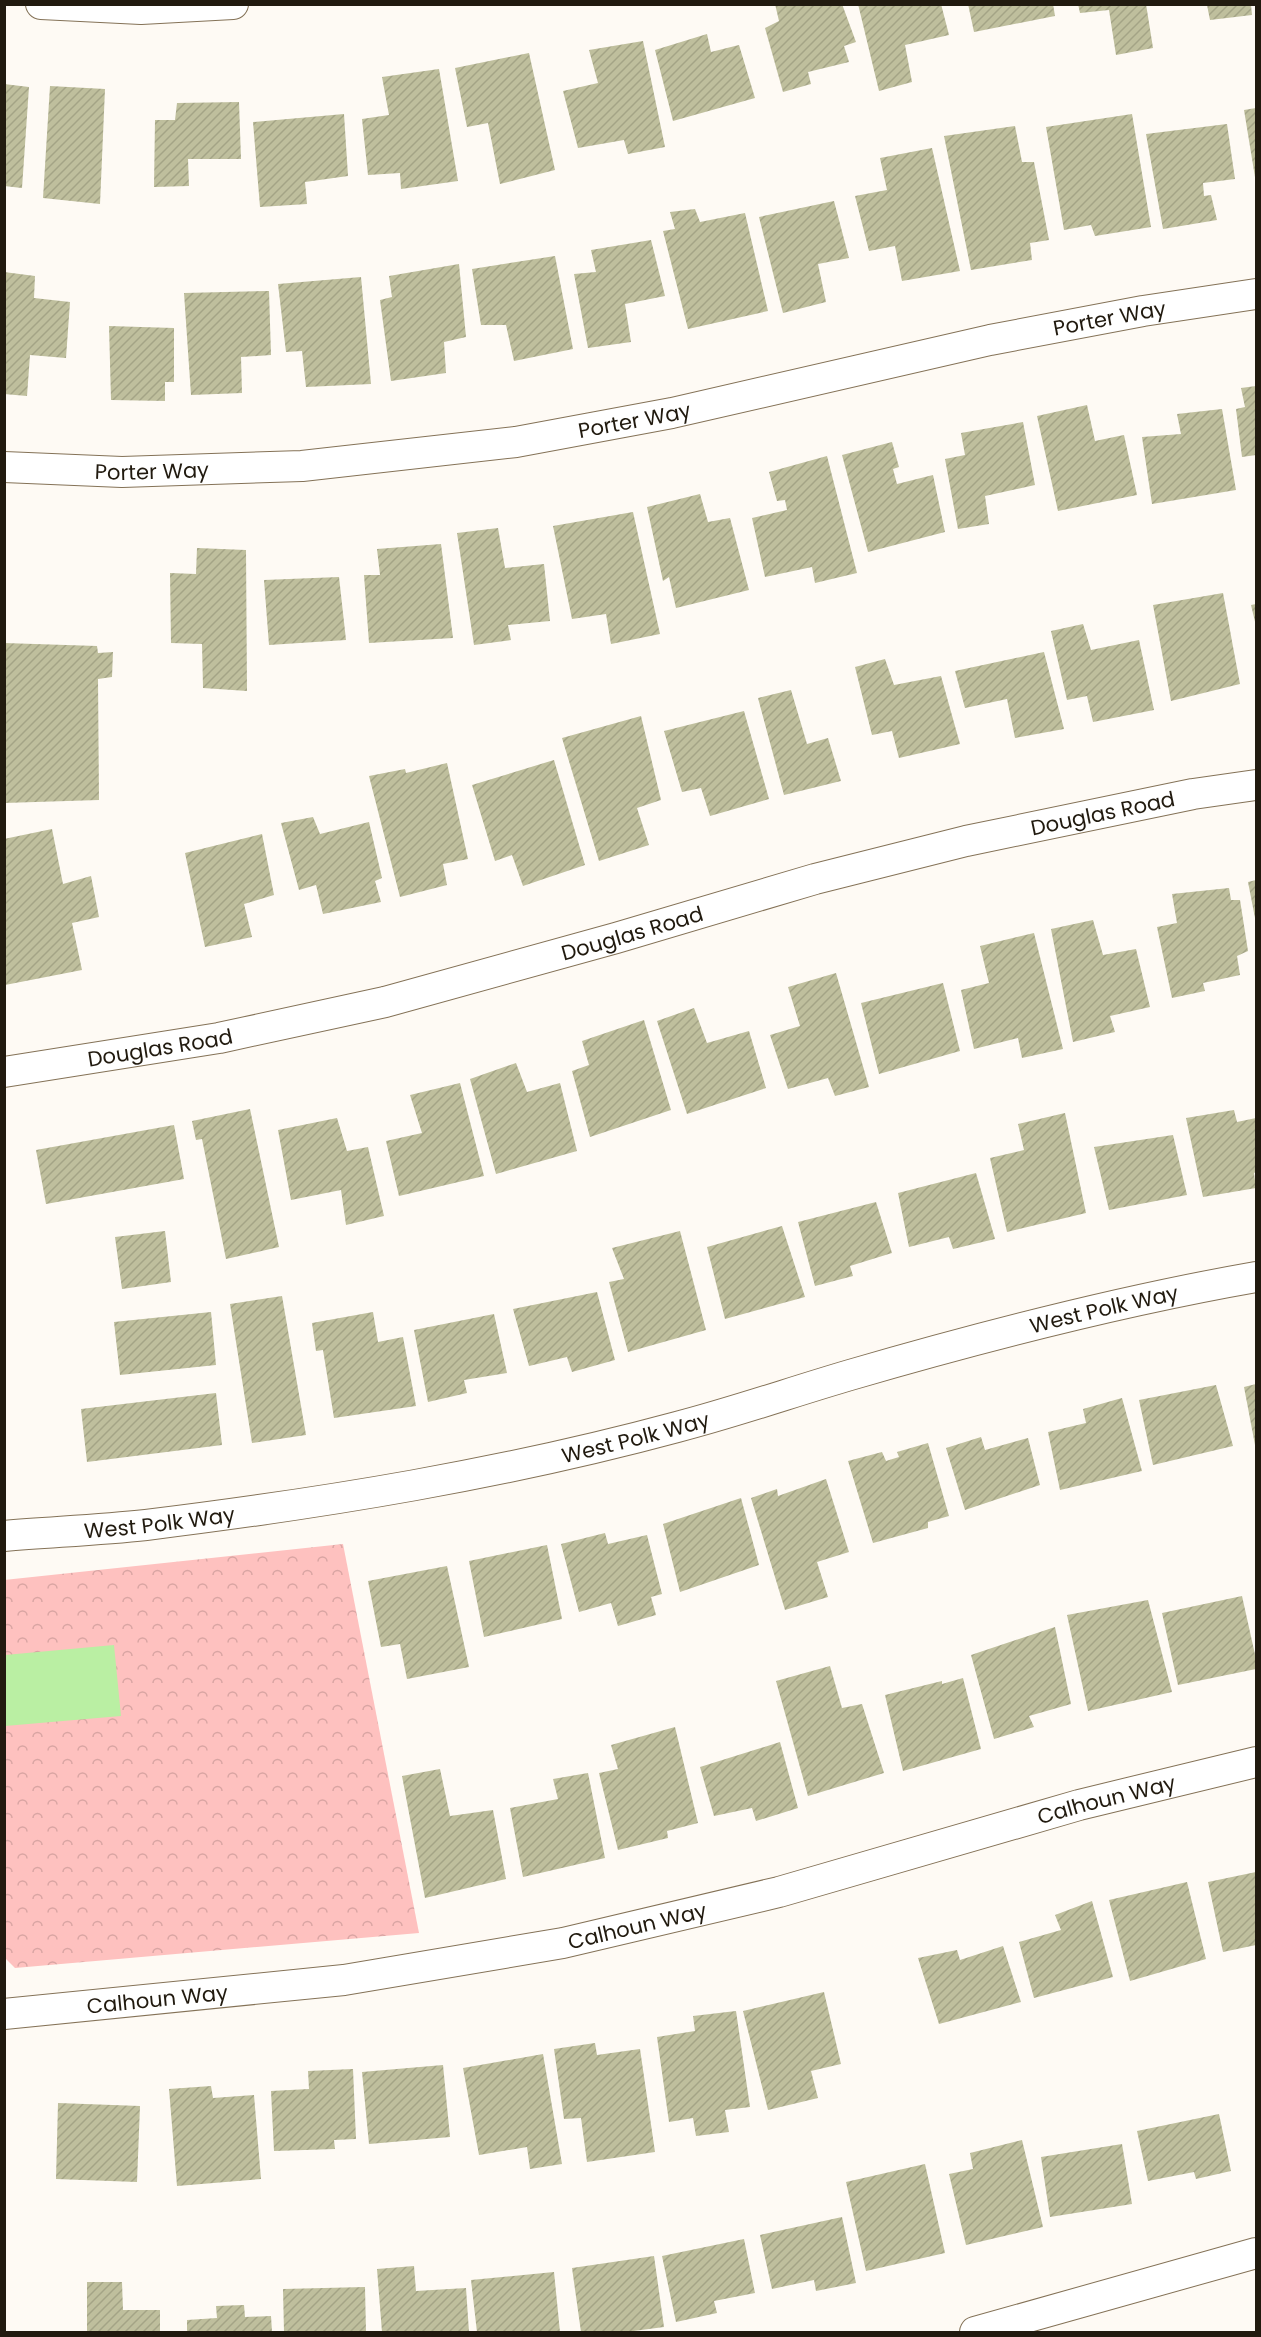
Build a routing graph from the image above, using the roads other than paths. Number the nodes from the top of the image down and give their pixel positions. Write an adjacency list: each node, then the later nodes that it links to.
1 (41, 4): 2 (street)
2 (233, 4)
3 (1257, 294): 4 (street, Porter Way)
4 (4, 467)
5 (1257, 785): 6 (street, Douglas Road)
6 (4, 1072)
7 (1257, 1276): 8 (street, West Polk Way)
8 (4, 1536)
9 (1257, 1762): 10 (street, Calhoun Way)
10 (4, 2014)
11 (1257, 2253): 12 (street)
12 (975, 2332)

